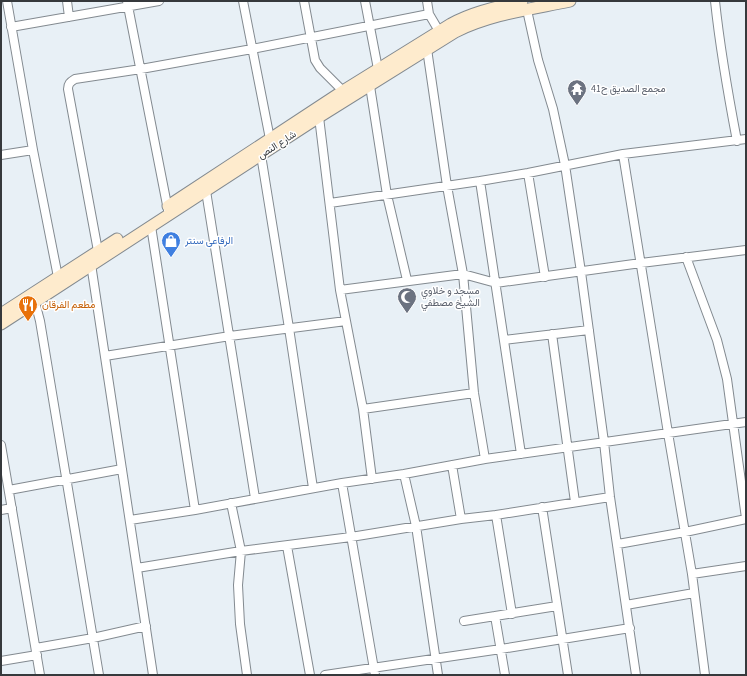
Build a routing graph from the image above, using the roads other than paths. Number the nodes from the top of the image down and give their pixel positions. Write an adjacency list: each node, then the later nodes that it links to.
1 (7, 1): 10 (street); 16 (street)
2 (67, 1): 15 (street)
3 (160, 1): 11 (street)
4 (243, 1): 20 (street)
5 (304, 1): 19 (street)
6 (365, 1): 17 (street)
7 (427, 1): 14 (street)
8 (570, 1): 13 (main road, شارع النص)
9 (715, 1): 29 (street)
10 (1, 2)
11 (127, 4): 15 (street); 22 (street)
12 (484, 5): 13 (main road, شارع النص); 18 (main road, شارع النص)
13 (525, 5): 21 (main road, شارع النص); 34 (street)
14 (429, 14): 17 (street); 18 (street)
15 (69, 17): 16 (street)
16 (11, 26): 30 (street)
17 (370, 26): 19 (street); 23 (street)
18 (439, 31): 23 (main road, شارع النص)
19 (310, 37): 20 (street); 25 (street)
20 (252, 49): 22 (street); 28 (street)
21 (427, 49): 24 (main road, شارع النص); 37 (street)
22 (141, 69): 41 (street); 44 (street)
23 (378, 69): 25 (main road, شارع النص)
24 (370, 86): 26 (main road, شارع النص); 39 (street)
25 (343, 91): 28 (main road, شارع النص)
26 (319, 117): 33 (main road, شارع النص); 40 (street)
27 (746, 139): 29 (street)
28 (270, 140): 41 (main road, شارع النص)
29 (737, 140): 31 (street)
30 (33, 150): 32 (street); 50 (street)
31 (623, 154): 34 (street); 46 (street)
32 (1, 155)
33 (261, 155): 38 (main road, شارع النص); 59 (street)
34 (565, 165): 35 (street); 48 (street)
35 (528, 173): 36 (street); 51 (street)
36 (480, 181): 37 (street); 53 (street)
37 (447, 186): 39 (street); 49 (street)
38 (206, 191): 41 (main road, شارع النص); 62 (street)
39 (387, 195): 40 (street); 52 (street)
40 (330, 203): 54 (street)
41 (168, 211): 42 (main road, شارع النص); 44 (main road, شارع النص)
42 (151, 226): 47 (main road, شارع النص); 64 (street)
43 (746, 250): 45 (street)
44 (98, 251): 50 (main road, شارع النص)
45 (686, 257): 46 (street); 69 (street)
46 (641, 263): 48 (street); 70 (street)
47 (92, 264): 55 (main road, شارع النص); 65 (street)
48 (581, 272): 51 (street); 60 (street)
49 (463, 274): 52 (street); 53 (street); 66 (street)
50 (58, 276): 56 (main road, شارع النص)
51 (545, 278): 53 (street)
52 (407, 280): 54 (street)
53 (496, 283): 63 (street)
54 (340, 290): 57 (street)
55 (35, 302): 58 (main road, شارع النص); 80 (street)
56 (1, 314)
57 (346, 321): 59 (street); 67 (street)
58 (1, 324)
59 (289, 328): 62 (street); 82 (street)
60 (589, 330): 61 (street); 71 (street)
61 (552, 334): 63 (street); 73 (street)
62 (230, 336): 64 (street); 85 (street)
63 (504, 340): 74 (street)
64 (170, 345): 65 (street); 91 (street)
65 (105, 356): 77 (street)
66 (474, 393): 67 (street); 75 (street)
67 (363, 409): 79 (street)
68 (746, 422): 69 (street)
69 (734, 424): 70 (street); 94 (street)
70 (668, 433): 71 (street); 97 (street)
71 (604, 442): 73 (street); 84 (street)
72 (1, 445): 83 (street)
73 (568, 447): 74 (street); 86 (street)
74 (521, 454): 75 (street)
75 (486, 459): 76 (street)
76 (452, 465): 78 (street); 93 (street)
77 (122, 469): 80 (street); 95 (street)
78 (404, 474): 79 (street); 96 (street)
79 (372, 479): 81 (street)
80 (66, 480): 83 (street); 113 (street)
81 (342, 483): 82 (street); 98 (street)
82 (313, 488): 85 (street)
83 (9, 490): 89 (street)
84 (610, 497): 86 (street); 99 (street)
85 (255, 498): 87 (street)
86 (575, 502): 88 (street)
87 (231, 503): 91 (street); 101 (street)
88 (542, 507): 92 (street); 106 (street)
89 (12, 508): 90 (street); 116 (street)
90 (1, 510)
91 (195, 510): 95 (street)
92 (496, 515): 93 (street); 108 (street)
93 (461, 519): 96 (street)
94 (746, 519): 97 (street)
95 (130, 520): 103 (street)
96 (416, 526): 98 (street); 117 (street)
97 (685, 532): 99 (street); 104 (street)
98 (352, 537): 100 (street); 119 (street)
99 (618, 544): 107 (street)
100 (288, 546): 101 (street); 124 (street)
101 (241, 551): 103 (street); 123 (street)
102 (746, 566): 104 (street)
103 (137, 568): 111 (street)
104 (692, 574): 105 (street)
105 (694, 593): 107 (street); 130 (street)
106 (557, 606): 108 (street); 114 (street)
107 (626, 606): 112 (street)
108 (512, 614): 109 (street)
109 (495, 616): 110 (street); 115 (street)
110 (464, 621)
111 (146, 626): 113 (street); 122 (street)
112 (630, 628): 114 (street); 129 (street)
113 (93, 638): 116 (street); 121 (street)
114 (562, 640): 115 (street); 128 (street)
115 (501, 649): 117 (street); 127 (street)
116 (36, 652): 118 (street); 120 (street)
117 (436, 659): 119 (street); 126 (street)
118 (1, 661)
119 (375, 672): 125 (street)
120 (40, 675)
121 (99, 675)
122 (154, 675)
123 (247, 675)
124 (310, 675)
125 (325, 675)
126 (438, 675)
127 (505, 675)
128 (568, 675)
129 (636, 675)
130 (705, 675)

